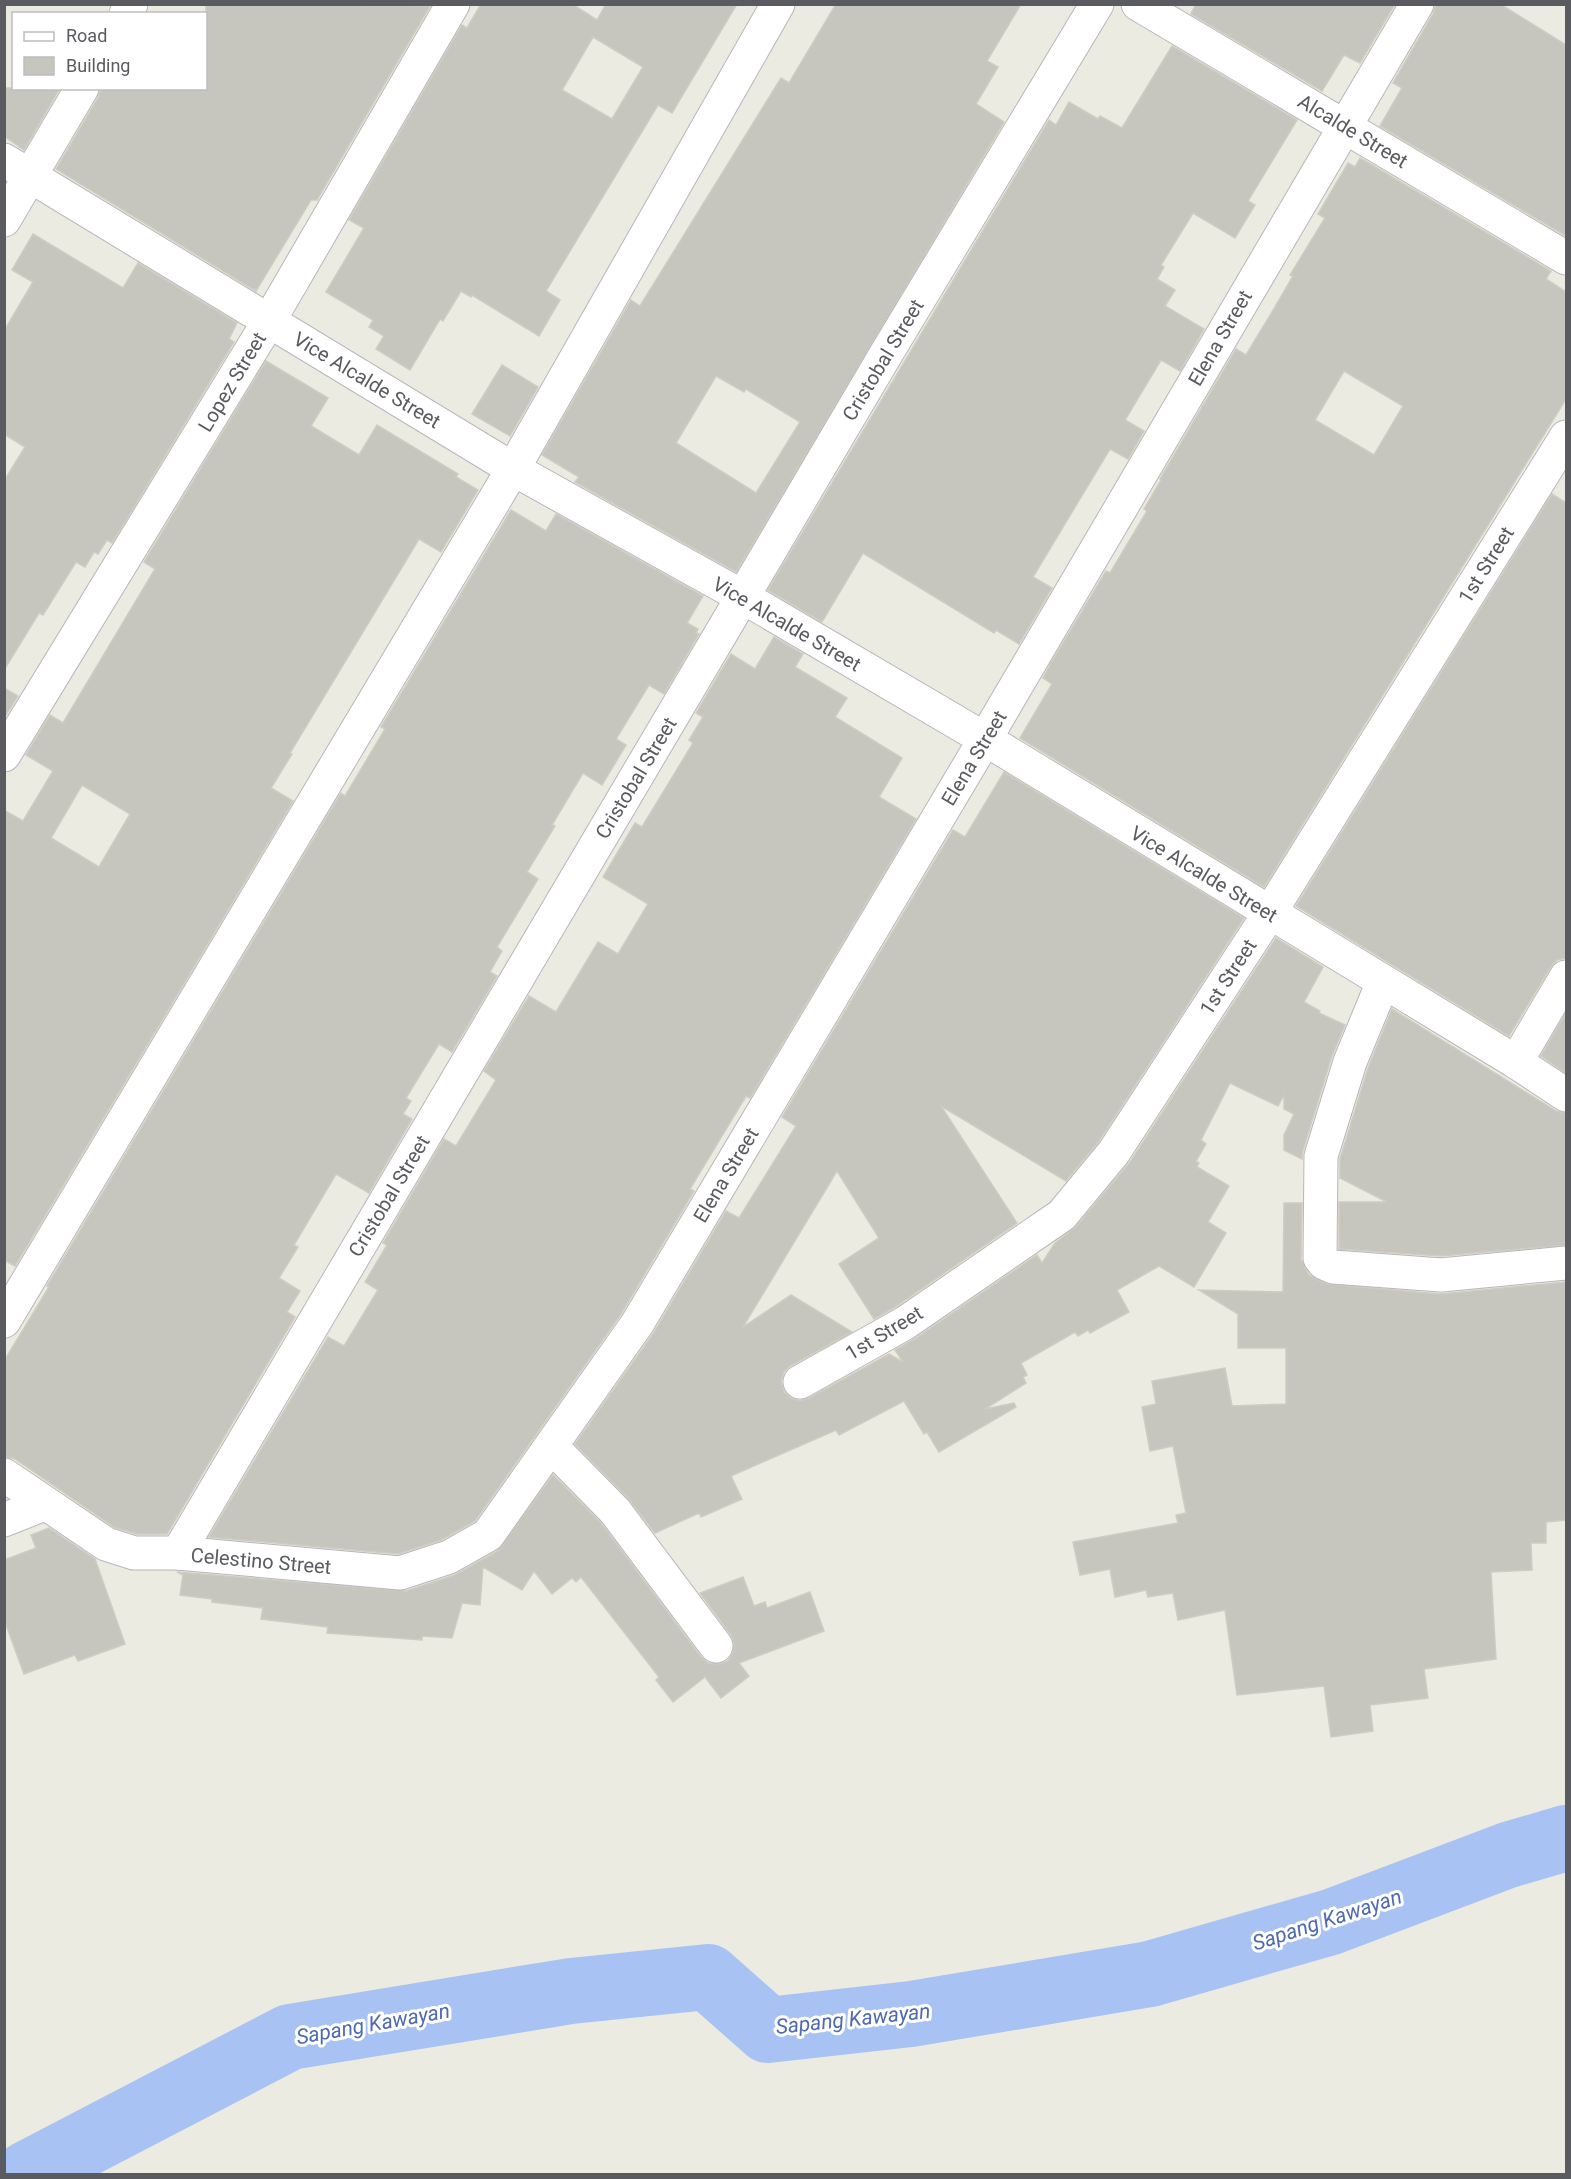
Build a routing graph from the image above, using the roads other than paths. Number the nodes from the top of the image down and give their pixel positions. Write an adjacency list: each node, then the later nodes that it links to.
1 (453, 4): 11 (street, Lopez Street)
2 (778, 4): 13 (street)
3 (1097, 4): 14 (street, Cristobal Street)
4 (1138, 4): 7 (street, Alcalde Street)
5 (1417, 4): 7 (street, Elena Street)
6 (80, 90): 8 (street)
7 (1344, 126): 10 (street, Alcalde Street); 15 (street, Elena Street)
8 (18, 168): 9 (street); 11 (street, Vice Alcalde Street)
9 (4, 220)
10 (1566, 258)
11 (269, 321): 13 (street, Vice Alcalde Street); 16 (street, Lopez Street)
12 (1566, 437): 17 (street, 1st Street)
13 (513, 469): 14 (street, Vice Alcalde Street); 23 (street)
14 (743, 597): 15 (street, Vice Alcalde Street); 30 (street, Cristobal Street)
15 (985, 740): 17 (street, Vice Alcalde Street); 25 (street, Elena Street)
16 (4, 755)
17 (1269, 914): 19 (street, Vice Alcalde Street); 24 (street, 1st Street)
18 (1566, 977): 20 (street)
19 (1383, 982): 20 (street, Vice Alcalde Street); 22 (street)
20 (1516, 1062): 21 (street, Vice Alcalde Street)
21 (1566, 1095)
22 (1566, 1263)
23 (4, 1321)
24 (800, 1382)
25 (551, 1446): 27 (street, Elena Street); 31 (street)
26 (4, 1475): 28 (street, Celestino Street)
27 (513, 1499): 30 (street, Celestino Street)
28 (45, 1504): 29 (street); 30 (street, Celestino Street)
29 (4, 1520)
30 (178, 1553)
31 (716, 1646)

